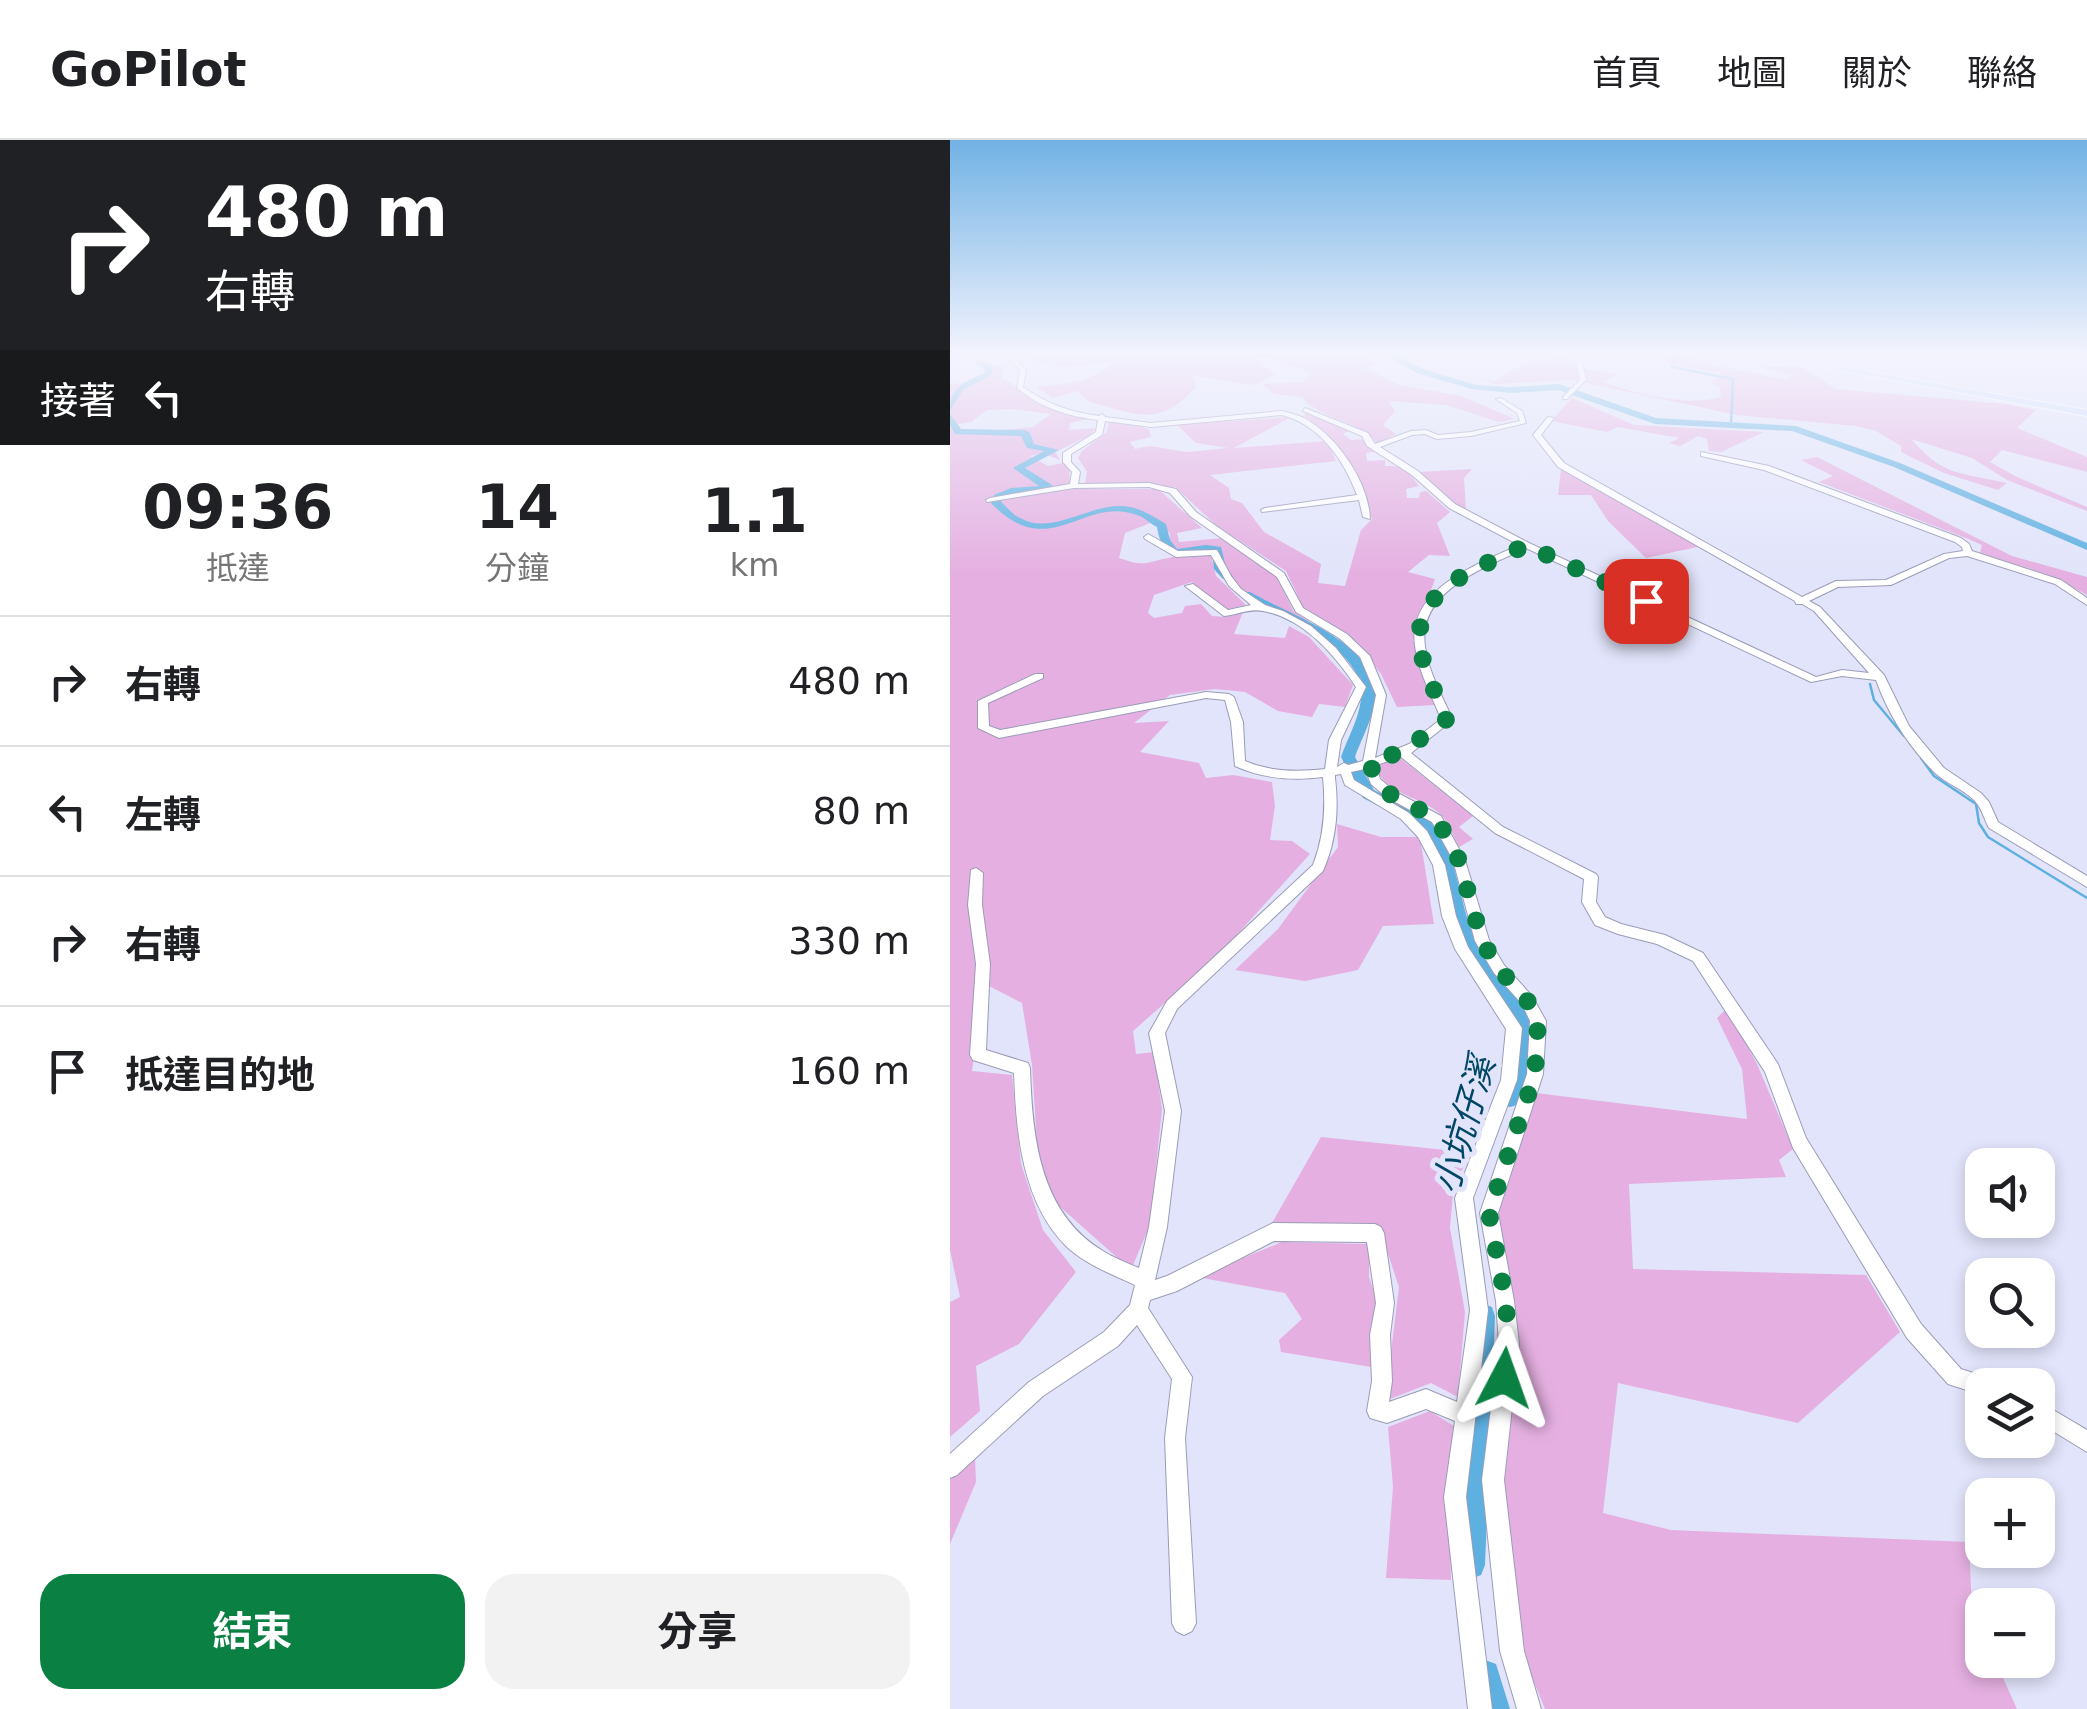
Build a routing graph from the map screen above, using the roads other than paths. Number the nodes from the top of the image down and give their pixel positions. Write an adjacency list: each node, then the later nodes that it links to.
1 (1100, 426): 9 (street)
2 (1313, 426): 10 (street)
3 (1349, 426): 6 (street)
4 (1505, 426): 6 (street)
5 (1544, 426): 18 (street)
6 (1376, 447): 15 (street)
7 (1704, 454): 16 (street)
8 (1735, 466): 16 (street)
9 (1074, 486): 11 (street); 21 (street)
10 (1361, 497): 12 (street); 13 (street)
11 (995, 499)
12 (1265, 510)
13 (1367, 518)
14 (1148, 537): 20 (street)
15 (1526, 545): 23 (street); 24 (street)
16 (1965, 553): 18 (street); 19 (street)
17 (1190, 586): 20 (street)
18 (1799, 602): 23 (street)
19 (2087, 602)
20 (1262, 607): 21 (street)
21 (1313, 628): 25 (street); 26 (street)
22 (1039, 676): 26 (street)
23 (1880, 678): 28 (street)
24 (1402, 752): 25 (street); 30 (street)
25 (1369, 761): 26 (street); 37 (street)
26 (1338, 769): 29 (street); 31 (street)
27 (976, 873): 29 (street)
28 (2087, 882)
29 (1142, 1294): 31 (street); 34 (street); 35 (street)
30 (1965, 1381)
31 (1467, 1416): 36 (street)
32 (2055, 1422): 33 (street)
33 (2087, 1442)
34 (950, 1468)
35 (1184, 1623)
36 (1480, 1709)
37 (1529, 1709)

